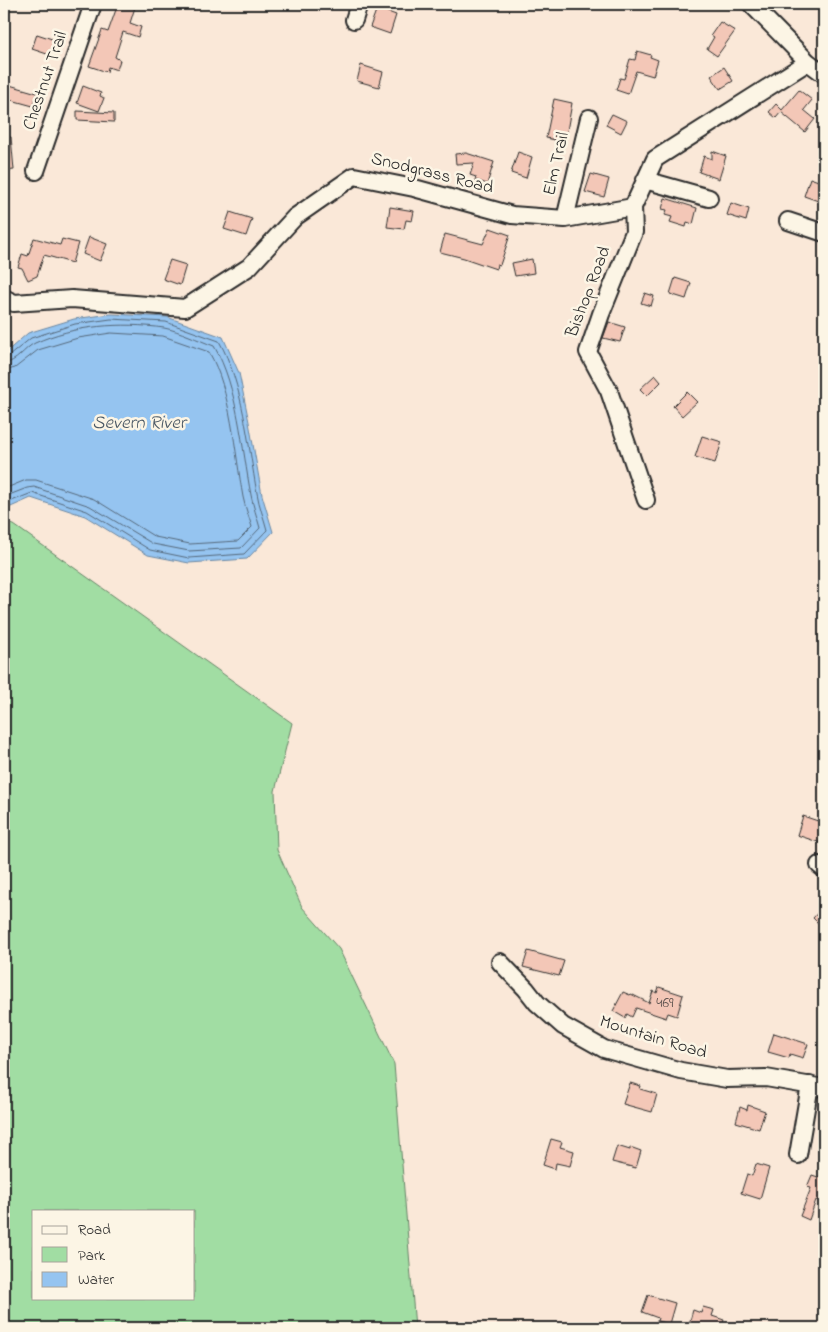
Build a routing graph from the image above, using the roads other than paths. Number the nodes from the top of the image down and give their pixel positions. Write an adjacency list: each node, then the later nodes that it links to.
1 (93, 4): 8 (street, Chestnut Trail)
2 (359, 4): 4 (street)
3 (751, 4): 5 (street)
4 (354, 20)
5 (808, 62): 6 (street); 9 (street)
6 (824, 74)
7 (589, 118): 12 (street, Elm Trail)
8 (36, 171)
9 (646, 180): 10 (street); 11 (street)
10 (710, 198)
11 (633, 207): 12 (street, Snodgrass Road); 16 (street, Bishop Road)
12 (565, 219): 15 (street, Snodgrass Road)
13 (788, 221): 14 (street)
14 (824, 233)
15 (4, 298)
16 (646, 500)
17 (500, 962): 18 (street, Mountain Road)
18 (817, 1087): 19 (street)
19 (798, 1155)

